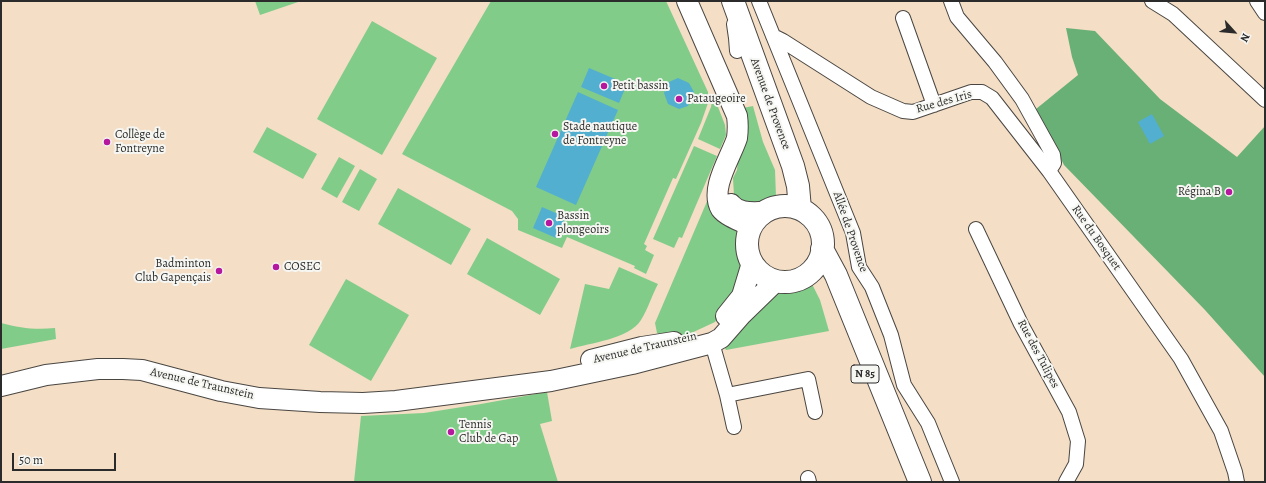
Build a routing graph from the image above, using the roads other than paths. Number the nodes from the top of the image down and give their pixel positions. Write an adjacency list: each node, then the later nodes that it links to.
1 (687, 1): 16 (street)
2 (718, 1): 12 (main road, Avenue de Provence)
3 (725, 1): 12 (street)
4 (733, 1): 16 (main road, Avenue de Provence)
5 (759, 1): 11 (street, Allée de Provence)
6 (951, 1): 15 (street)
7 (1152, 1): 13 (street)
8 (1257, 1): 9 (street)
9 (1265, 13)
10 (903, 18): 14 (street)
11 (773, 36): 14 (street, Rue des Iris); 30 (street, Allée de Provence)
12 (737, 51): 16 (main road, Avenue de Provence)
13 (1265, 100)
14 (934, 105): 15 (street, Rue des Iris)
15 (1049, 171): 32 (street, Rue du Bosquet)
16 (774, 213): 18 (main road, N 85); 19 (main road, Avenue de Provence)
17 (976, 229): 31 (street, Rue des Tulipes)
18 (822, 249): 20 (main road); 29 (main road, N 85)
19 (752, 263): 21 (main road); 24 (street, Avenue de Traunstein)
20 (811, 271): 21 (main road); 28 (main road, N 85)
21 (776, 281): 22 (street, Avenue de Traunstein)
22 (712, 344): 24 (street, Avenue de Traunstein); 25 (street)
23 (1, 386): 24 (street, Avenue de Traunstein)
24 (476, 391)
25 (727, 395): 26 (street); 27 (street)
26 (815, 412)
27 (734, 427)
28 (909, 482)
29 (920, 482)
30 (952, 482)
31 (1066, 482)
32 (1237, 482)

